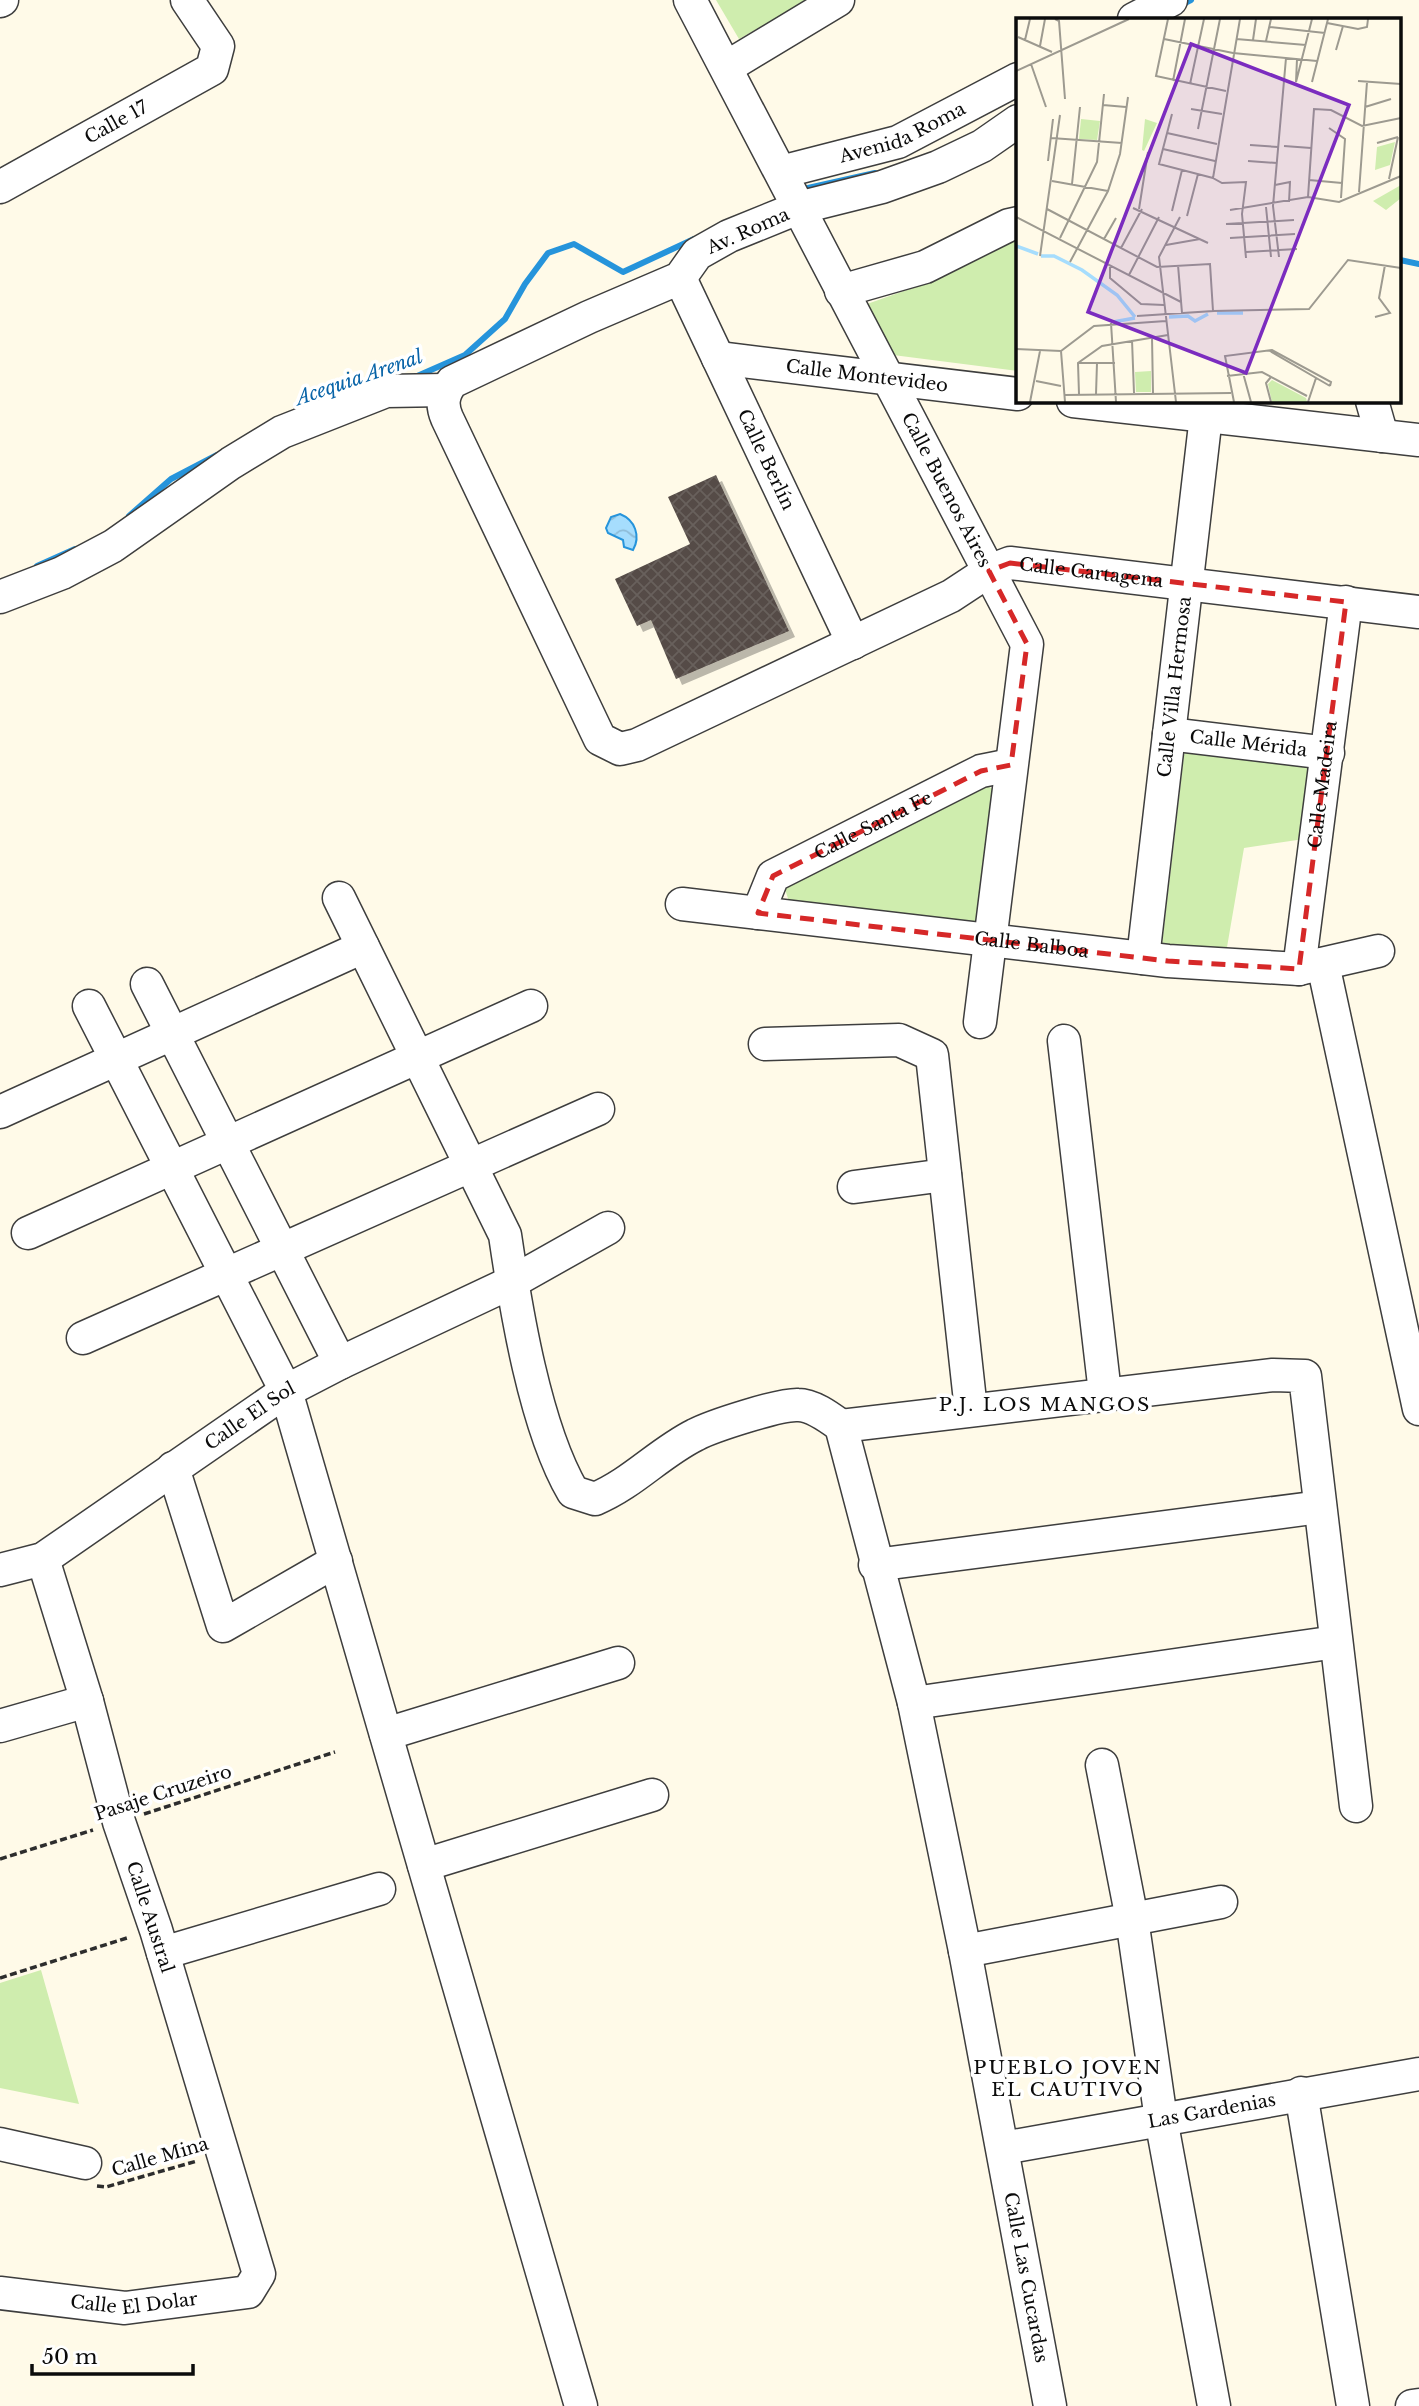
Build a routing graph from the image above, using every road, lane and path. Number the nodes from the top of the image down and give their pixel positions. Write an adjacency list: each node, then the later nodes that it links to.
1 (187, 0): 10 (street, Calle 17)
2 (690, 0): 6 (street, Calle Buenos Aires)
3 (838, 0): 6 (street)
4 (1171, 0): 5 (street)
5 (1135, 18)
6 (727, 67): 9 (street, Calle Buenos Aires)
7 (1016, 80): 9 (street, Avenida Roma)
8 (1016, 122): 11 (street, Av. Roma)
9 (781, 172): 11 (street, Calle Buenos Aires)
10 (0, 187)
11 (798, 208): 13 (street, Av. Roma); 14 (street, Calle Buenos Aires)
12 (1016, 223): 14 (street)
13 (680, 278): 15 (street, Calle Berlín); 17 (street, Av. Roma)
14 (841, 292): 16 (street, Calle Buenos Aires)
15 (718, 358): 16 (street, Calle Montevideo); 29 (street, Calle Berlín)
16 (890, 379): 18 (street, Calle Montevideo); 24 (street, Calle Buenos Aires)
17 (449, 386): 26 (street); 29 (street, Calle Cartagena)
18 (1016, 394)
19 (1082, 402): 21 (street)
20 (1373, 402): 22 (street)
21 (1206, 416): 22 (street); 25 (street, Calle Villa Hermosa)
22 (1382, 436): 23 (street)
23 (1419, 440)
24 (989, 571): 25 (street, Calle Cartagena); 29 (street, Calle Cartagena); 32 (street, Calle Buenos Aires)
25 (1187, 582): 27 (street, Calle Cartagena); 30 (street, Calle Villa Hermosa)
26 (0, 597)
27 (1346, 602): 28 (street, Calle Cartagena); 31 (street, Calle Madeira)
28 (1419, 611)
29 (853, 643)
30 (1169, 734): 31 (street, Calle Mérida); 39 (street, Calle Villa Hermosa)
31 (1328, 753): 40 (street, Calle Madeira)
32 (1011, 765): 35 (street, Calle Santa Fe); 36 (street, Calle Buenos Aires)
33 (339, 898): 37 (street)
34 (682, 904): 35 (street, Calle Balboa)
35 (758, 913): 36 (street, Calle Balboa)
36 (990, 940): 39 (street, Calle Balboa); 44 (street, Calle Buenos Aires)
37 (363, 947): 45 (street); 48 (street)
38 (1378, 951): 40 (street, Calle Balboa)
39 (1143, 958): 40 (street, Calle Balboa)
40 (1311, 966): 66 (street, Calle Madeira)
41 (147, 984): 45 (street)
42 (89, 1006): 49 (street)
43 (531, 1006): 48 (street)
44 (980, 1022)
45 (171, 1033): 49 (street); 52 (street)
46 (1064, 1041): 65 (street)
47 (765, 1044): 55 (street)
48 (417, 1056): 52 (street); 53 (street)
49 (116, 1059): 51 (street); 54 (street)
50 (598, 1109): 53 (street)
51 (0, 1112)
52 (230, 1143): 54 (street); 59 (street)
53 (471, 1165): 59 (street); 61 (street)
54 (172, 1170): 58 (street); 60 (street)
55 (945, 1175): 56 (street); 67 (street)
56 (853, 1187)
57 (608, 1227): 61 (street, Calle El Sol)
58 (29, 1233)
59 (283, 1249): 60 (street); 63 (street)
60 (226, 1274): 62 (street); 64 (street)
61 (512, 1282): 63 (street, Calle El Sol); 68 (street)
62 (83, 1338)
63 (340, 1363): 64 (street, Calle El Sol)
64 (286, 1391): 69 (street, Calle El Sol); 72 (street)
65 (1105, 1393): 67 (street); 70 (street)
66 (1419, 1409)
67 (971, 1410): 68 (street)
68 (841, 1426): 73 (street, Calle Las Cucardas)
69 (173, 1468): 71 (street, Calle El Sol); 72 (street)
70 (1320, 1507): 73 (street); 75 (street)
71 (43, 1559): 74 (street, Calle El Sol); 77 (street, Calle Austral)
72 (336, 1560): 80 (street)
73 (876, 1565): 78 (street, Calle Las Cucardas)
74 (0, 1570)
75 (1336, 1642): 78 (street); 84 (street)
76 (618, 1663): 80 (street)
77 (87, 1701): 79 (street); 85 (street, Calle Austral)
78 (914, 1703): 92 (street, Calle Las Cucardas)
79 (0, 1726)
80 (386, 1734): 87 (street)
81 (335, 1752): 85 (path, Pasaje Cruzeiro)
82 (1102, 1765): 90 (street)
83 (652, 1795): 87 (street)
84 (1356, 1807)
85 (119, 1822): 86 (path, Pasaje Cruzeiro); 91 (street, Calle Austral)
86 (0, 1859)
87 (424, 1865): 105 (street)
88 (379, 1889): 91 (street)
89 (1222, 1902): 90 (street)
90 (1132, 1919): 92 (street); 96 (street)
91 (159, 1942): 93 (path); 99 (street, Calle Austral)
92 (965, 1951): 98 (street, Calle Las Cucardas)
93 (0, 1978)
94 (1419, 2074): 95 (street, Las Gardenias)
95 (1301, 2093): 96 (street, Las Gardenias); 108 (street)
96 (1161, 2119): 98 (street, Las Gardenias); 107 (street)
97 (0, 2144): 100 (street)
98 (1003, 2148): 106 (street, Calle Las Cucardas)
99 (223, 2154): 101 (path, Calle Mina); 102 (street, Calle Austral)
100 (85, 2163)
101 (106, 2187)
102 (259, 2274): 103 (street, Calle El Dolar)
103 (0, 2293)
104 (1419, 2405): 109 (street)
105 (581, 2406)
106 (1050, 2406)
107 (1214, 2406)
108 (1353, 2406)
109 (1412, 2406)

